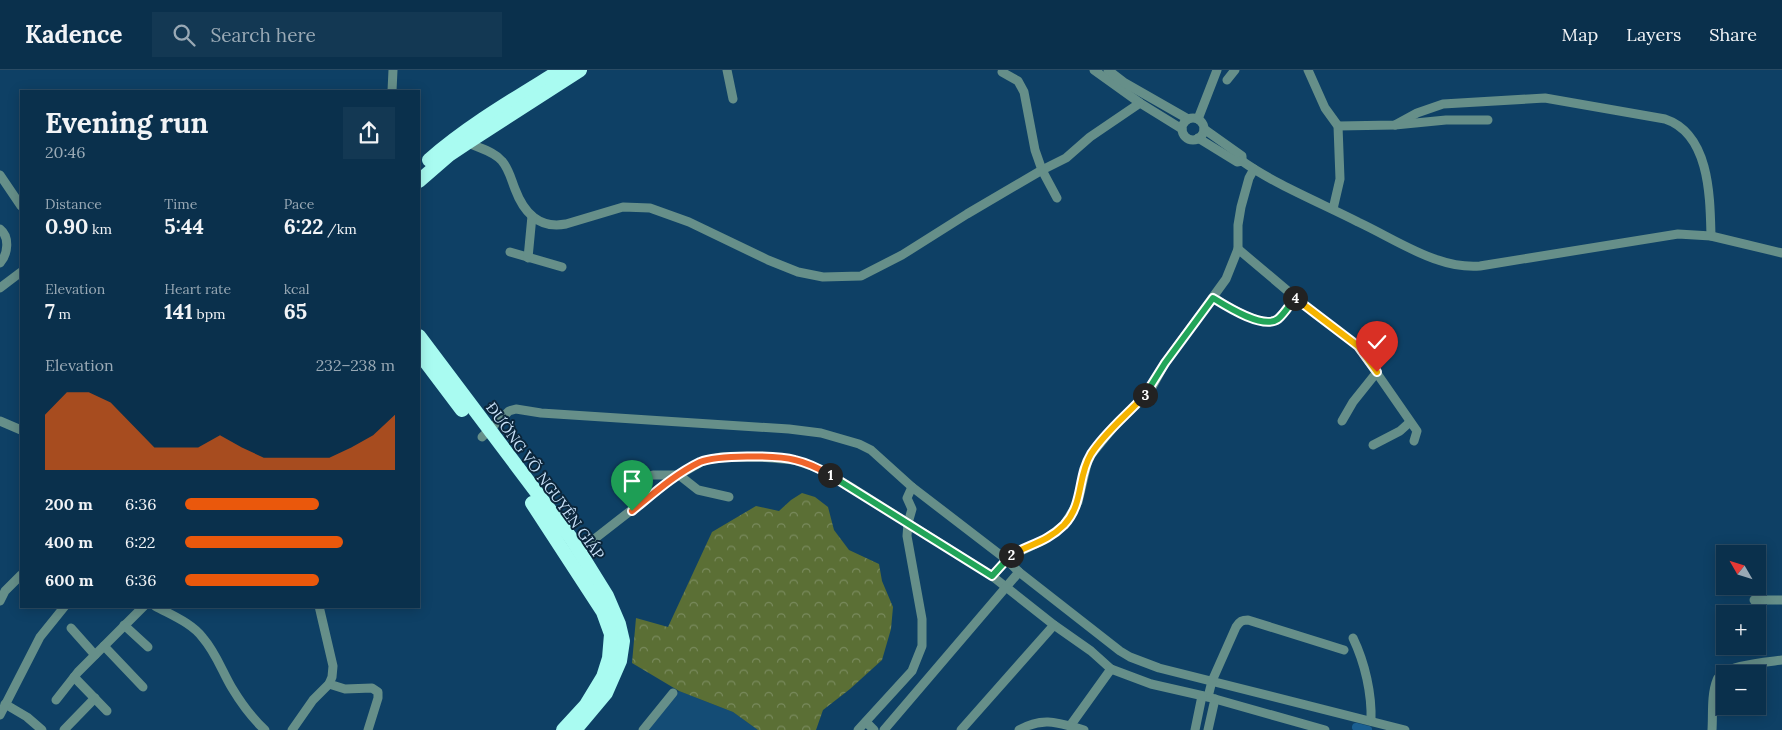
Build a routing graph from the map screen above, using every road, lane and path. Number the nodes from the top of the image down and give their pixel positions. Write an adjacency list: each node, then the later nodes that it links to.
1 (393, 70): 12 (street)
2 (561, 70): 23 (highway)
3 (580, 70): 23 (highway)
4 (728, 70): 13 (street)
5 (1094, 70): 14 (street)
6 (1108, 70): 15 (street)
7 (1217, 70): 16 (street)
8 (1235, 70): 11 (street)
9 (1308, 70): 19 (street)
10 (1002, 72): 27 (street)
11 (1227, 80)
12 (392, 90)
13 (733, 99)
14 (1140, 103): 20 (street); 27 (street)
15 (1188, 119): 16 (street); 20 (street)
16 (1198, 119): 21 (street)
17 (1488, 120): 18 (street)
18 (1395, 125): 19 (street); 35 (street)
19 (1338, 126): 32 (street)
20 (1182, 129): 22 (street)
21 (1204, 129): 22 (street); 24 (street)
22 (1198, 138): 24 (street)
23 (463, 140): 25 (highway); 29 (highway); 33 (street)
24 (1242, 161): 26 (street)
25 (420, 167)
26 (1254, 169): 32 (street); 36 (street)
27 (1042, 170): 30 (street); 33 (street)
28 (0, 175): 31 (street)
29 (420, 180)
30 (1057, 198)
31 (20, 205)
32 (1333, 209): 35 (street)
33 (532, 216): 39 (street)
34 (0, 229): 40 (street)
35 (1711, 236): 38 (street)
36 (1238, 249): 44 (street); 45 (street)
37 (510, 252): 39 (street)
38 (1782, 253)
39 (528, 258): 41 (street)
40 (0, 264)
41 (562, 267)
42 (20, 273): 43 (street)
43 (0, 288)
44 (1213, 298): 45 (street); 62 (street)
45 (1295, 298): 48 (street)
46 (420, 337): 53 (highway, ĐƯỜNG VÕ NGUYÊN GIÁP)
47 (420, 354): 53 (highway, ĐƯỜNG VÕ NGUYÊN GIÁP)
48 (1377, 372): 50 (street); 51 (street)
49 (0, 421): 52 (street)
50 (1342, 421)
51 (1410, 422): 54 (street); 55 (street)
52 (20, 430)
53 (486, 434): 58 (street); 61 (highway, ĐƯỜNG VÕ NGUYÊN GIÁP); 105 (highway, ĐƯỜNG VÕ NGUYÊN GIÁP)
54 (1414, 441)
55 (1373, 445)
56 (680, 475): 57 (street); 59 (street); 60 (street); 61 (street)
57 (620, 485)
58 (912, 487): 60 (street); 62 (street)
59 (729, 497)
60 (908, 523): 65 (street); 97 (street)
61 (579, 551): 99 (highway, ĐƯỜNG VÕ NGUYÊN GIÁP)
62 (1007, 560): 63 (street); 65 (street)
63 (1019, 572): 66 (street); 86 (street)
64 (20, 576): 67 (street)
65 (992, 576): 66 (street)
66 (1006, 588): 76 (street); 108 (street)
67 (3, 592): 70 (street)
68 (1754, 600): 69 (street)
69 (1782, 600)
70 (0, 601)
71 (63, 608): 93 (street)
72 (142, 608): 75 (street)
73 (159, 608): 102 (street)
74 (319, 608): 87 (street)
75 (124, 625): 79 (street); 80 (street)
76 (1054, 625): 84 (street); 109 (street)
77 (71, 628): 82 (street)
78 (1354, 638): 96 (street)
79 (104, 646): 82 (street); 88 (street)
80 (148, 647)
81 (1344, 650): 86 (street)
82 (95, 655): 85 (street)
83 (1782, 660): 116 (street)
84 (1110, 668): 90 (street); 98 (street)
85 (74, 677): 91 (street); 92 (street)
86 (1212, 681): 90 (street); 96 (street)
87 (329, 684): 103 (street); 104 (street)
88 (143, 687)
89 (673, 693): 106 (street)
90 (1208, 697): 112 (street); 113 (street); 114 (street)
91 (96, 698): 94 (street); 101 (street)
92 (56, 700)
93 (5, 704): 95 (street); 100 (street)
94 (107, 711)
95 (0, 715)
96 (1370, 722): 115 (street)
97 (870, 726): 107 (street)
98 (1070, 726): 110 (street); 111 (street)
99 (579, 729)
100 (42, 730)
101 (64, 730)
102 (266, 730)
103 (292, 730)
104 (368, 730)
105 (563, 730)
106 (643, 730)
107 (858, 730)
108 (884, 730)
109 (962, 730)
110 (1019, 730)
111 (1084, 730)
112 (1195, 730)
113 (1208, 730)
114 (1325, 730)
115 (1403, 730)
116 (1712, 730)

